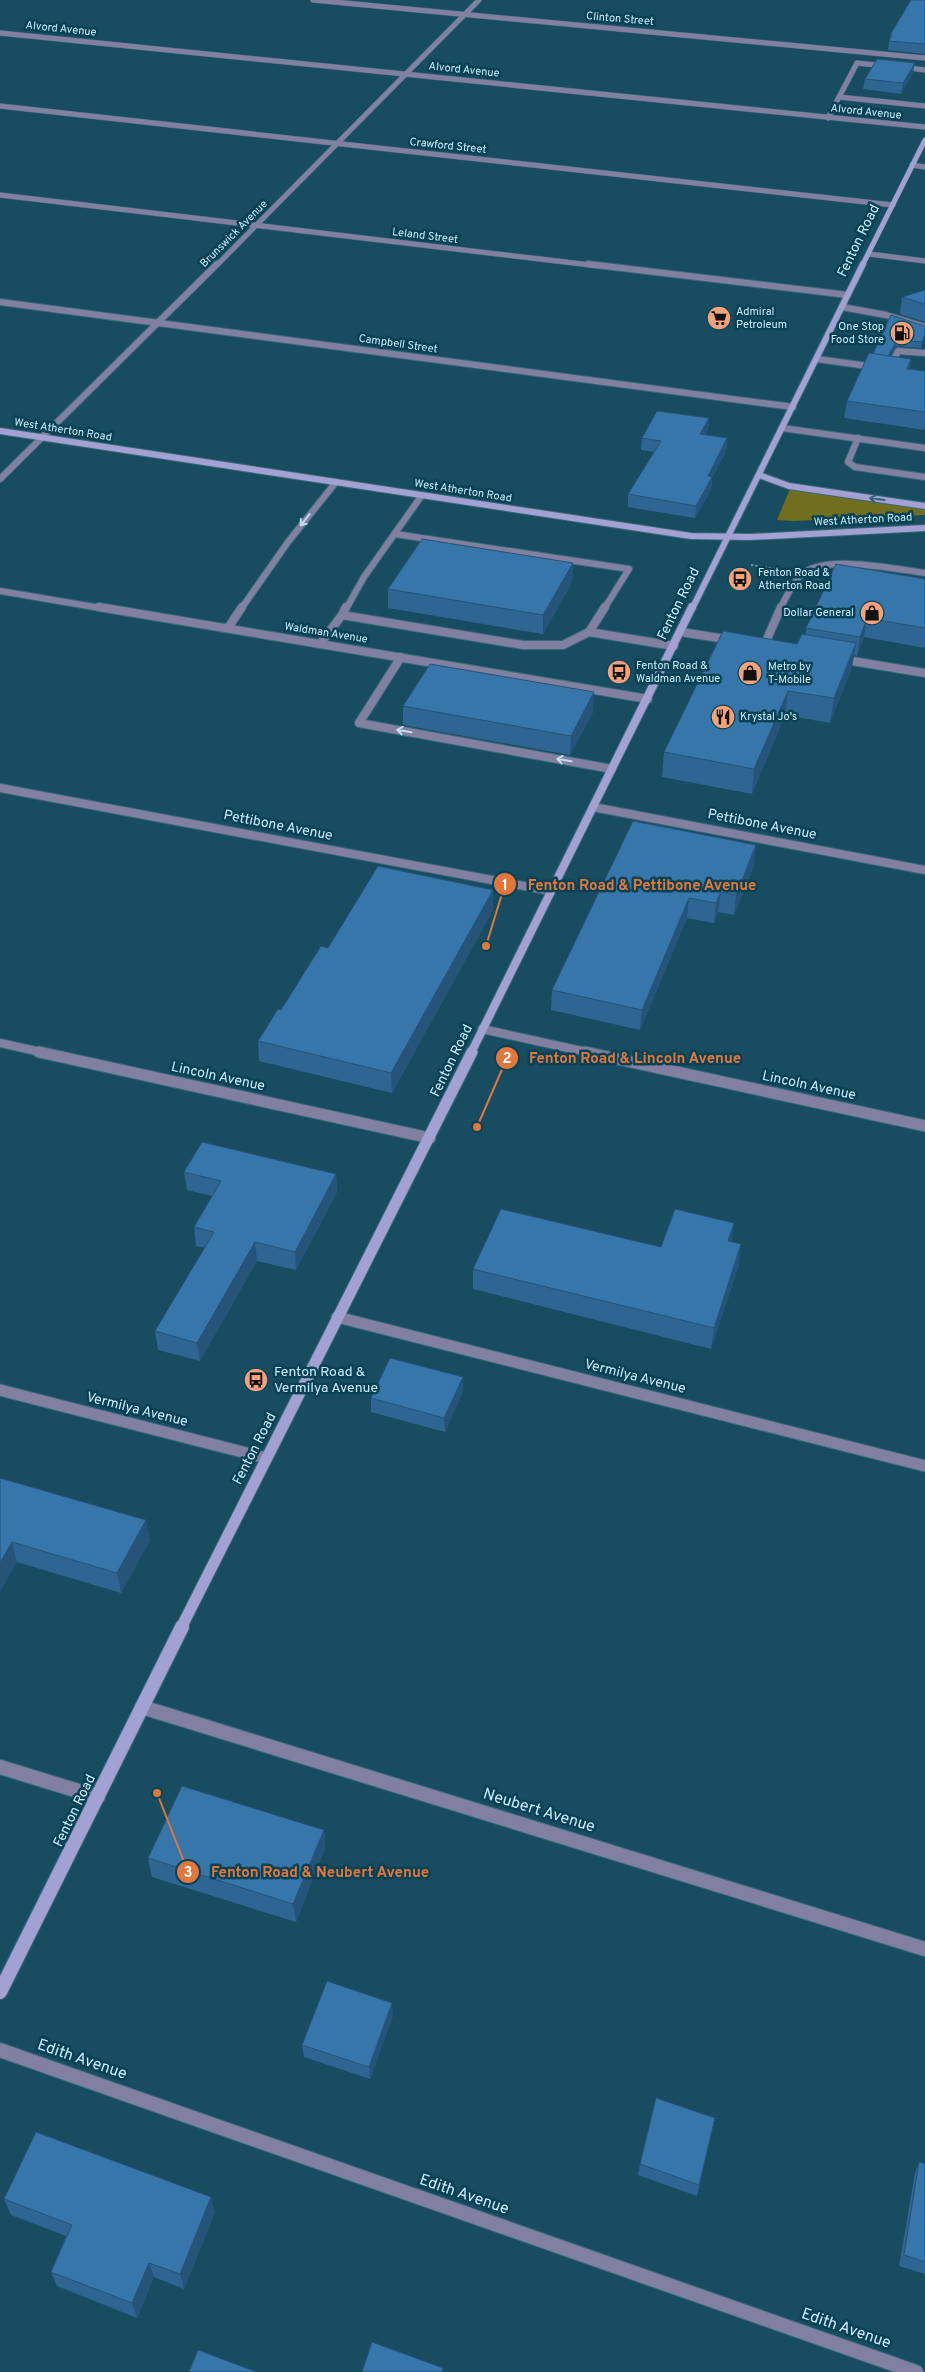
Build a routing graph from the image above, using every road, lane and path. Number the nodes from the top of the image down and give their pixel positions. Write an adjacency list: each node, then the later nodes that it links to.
1 (313, 0): 3 (street, Clinton Street)
2 (480, 0): 3 (street, Brunswick Avenue)
3 (465, 15): 5 (street, Clinton Street); 9 (street, Brunswick Avenue)
4 (0, 33): 9 (street, Alvord Avenue)
5 (891, 55): 6 (street, Clinton Street); 7 (street)
6 (925, 58)
7 (885, 66): 8 (street); 10 (street)
8 (925, 70)
9 (406, 74): 13 (street, Alvord Avenue); 16 (street, Brunswick Avenue)
10 (839, 97): 12 (street); 13 (street)
11 (0, 106): 16 (street, Crawford Street)
12 (925, 106)
13 (828, 118): 14 (street, Alvord Avenue)
14 (925, 127)
15 (925, 140): 17 (street, Fenton Road)
16 (336, 144): 20 (street, Crawford Street); 21 (street, Brunswick Avenue)
17 (912, 166): 18 (street); 20 (street, Fenton Road)
18 (925, 167)
19 (0, 195): 21 (street, Leland Street)
20 (893, 205): 22 (street, Fenton Road)
21 (255, 226): 24 (street, Leland Street); 27 (street, Brunswick Avenue)
22 (869, 254): 23 (street); 24 (street, Fenton Road)
23 (925, 261)
24 (848, 295): 26 (street, Fenton Road)
25 (0, 302): 27 (street, Campbell Street)
26 (842, 307): 28 (street); 30 (street, Fenton Road)
27 (160, 323): 33 (street, Campbell Street); 36 (street, Brunswick Avenue)
28 (925, 327)
29 (925, 353): 31 (street)
30 (817, 359): 31 (street); 33 (street, Fenton Road)
31 (890, 368): 32 (street)
32 (899, 370)
33 (793, 407): 34 (street, Fenton Road)
34 (782, 428): 37 (street); 39 (street, Fenton Road)
35 (0, 431): 36 (street, West Atherton Road)
36 (42, 437): 41 (street, Brunswick Avenue); 42 (street, West Atherton Road)
37 (858, 438): 38 (street); 40 (street)
38 (925, 448)
39 (759, 475): 44 (street, one-way to 39); 47 (street, Fenton Road)
40 (925, 478)
41 (0, 479)
42 (336, 482): 43 (street, West Atherton Road); 51 (street, one-way to 51)
43 (422, 495): 46 (street); 47 (street, West Atherton Road)
44 (925, 506)
45 (925, 528): 47 (street, West Atherton Road)
46 (395, 534): 50 (street); 52 (street)
47 (726, 539): 53 (street, Fenton Road)
48 (925, 573): 58 (street)
49 (0, 591): 51 (street, Waldman Avenue)
50 (342, 615): 52 (street); 55 (street)
51 (228, 628): 55 (street, Waldman Avenue)
52 (589, 632): 57 (street)
53 (681, 632): 54 (street); 57 (street, Fenton Road)
54 (745, 642)
55 (320, 644): 60 (street, Waldman Avenue)
56 (754, 644): 58 (street)
57 (674, 646): 63 (street, Fenton Road)
58 (764, 646): 59 (street)
59 (773, 647)
60 (402, 657): 63 (street, Waldman Avenue); 64 (street, one-way to 60)
61 (830, 657): 62 (street)
62 (925, 673)
63 (648, 699): 64 (street, Fenton Road)
64 (612, 768): 66 (street, Fenton Road)
65 (0, 788): 68 (street, Pettibone Avenue)
66 (593, 807): 67 (street, Pettibone Avenue); 68 (street, Fenton Road)
67 (925, 870)
68 (551, 891): 69 (street, Fenton Road)
69 (482, 1029): 71 (street, Lincoln Avenue); 72 (street, Fenton Road)
70 (0, 1043): 72 (street, Lincoln Avenue)
71 (925, 1126)
72 (430, 1138): 73 (street, Fenton Road)
73 (337, 1317): 75 (street, Fenton Road); 76 (street, Vermilya Avenue)
74 (0, 1390): 75 (street, Vermilya Avenue)
75 (266, 1458): 77 (street, Fenton Road)
76 (925, 1466)
77 (142, 1707): 79 (street, Fenton Road); 80 (street, Neubert Avenue)
78 (0, 1767): 79 (street)
79 (98, 1797): 81 (street, Fenton Road)
80 (925, 1949)
81 (0, 1992)
82 (0, 2050): 83 (street, Edith Avenue)
83 (916, 2372)

